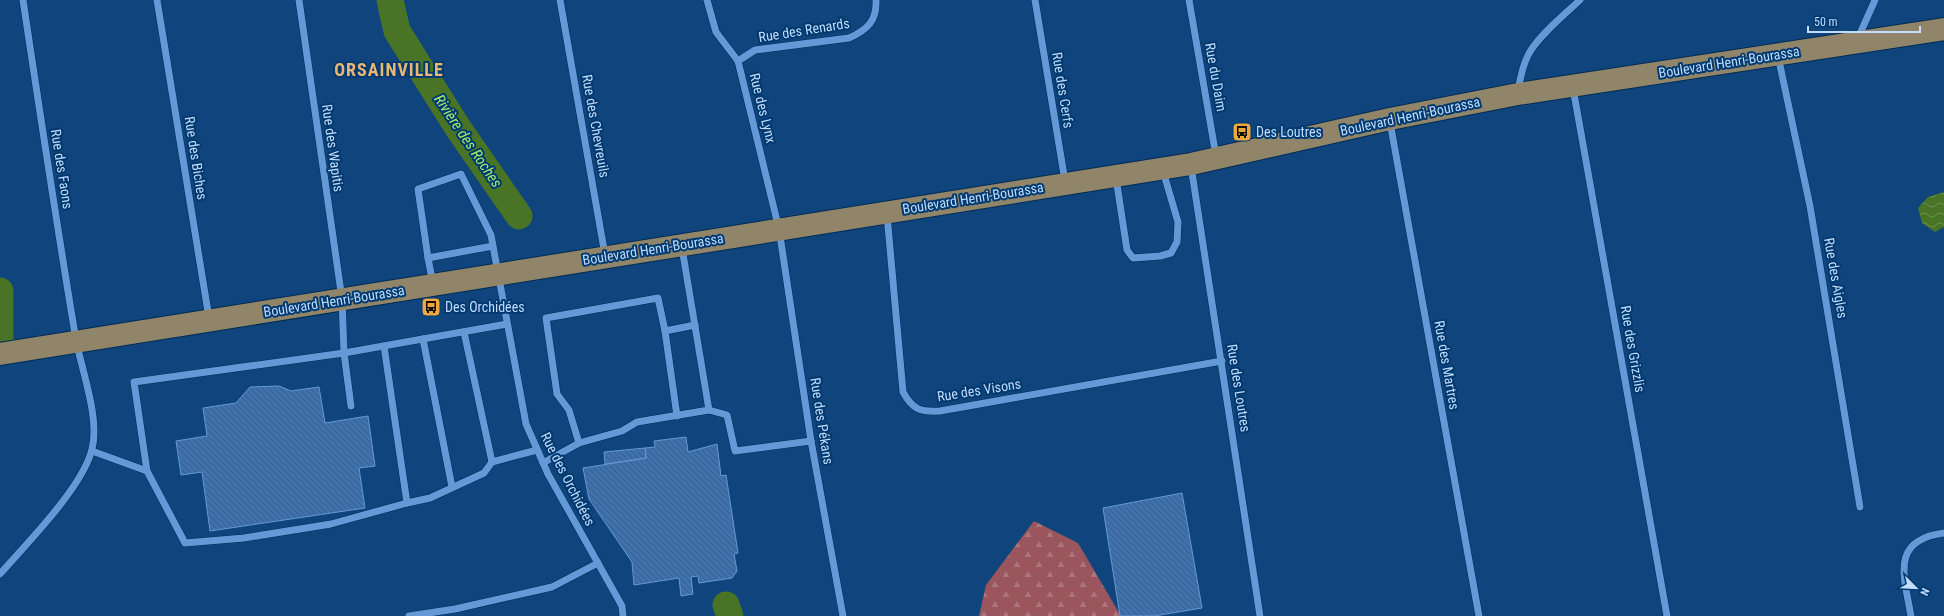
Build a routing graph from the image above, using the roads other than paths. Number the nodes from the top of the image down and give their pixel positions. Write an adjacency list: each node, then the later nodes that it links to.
1 (23, 0): 38 (street, Rue des Faons)
2 (157, 0): 32 (street, Rue des Biches)
3 (299, 0): 31 (street, Rue des Wapitis)
4 (560, 0): 27 (street, Rue des Chevreuils)
5 (707, 0): 14 (street, Rue des Lynx)
6 (876, 0): 14 (street, Rue des Renards)
7 (1035, 0): 22 (street, Rue des Cerfs)
8 (1189, 0): 18 (street, Rue du Daim)
9 (1580, 0): 16 (street)
10 (1875, 0): 12 (street)
11 (1944, 29): 12 (main road, Boulevard Henri-Bourassa)
12 (1857, 42): 13 (main road, Boulevard Henri-Bourassa)
13 (1777, 54): 15 (main road, Boulevard Henri-Bourassa); 55 (street, Rue des Aigles)
14 (738, 61): 24 (street, Rue des Lynx)
15 (1573, 86): 16 (main road, Boulevard Henri-Bourassa); 65 (street, Rue des Grizzlis)
16 (1518, 94): 17 (main road, Boulevard Henri-Bourassa)
17 (1390, 119): 18 (main road, Boulevard Henri-Bourassa); 64 (street, Rue des Martres)
18 (1216, 158): 19 (main road, Boulevard Henri-Bourassa)
19 (1191, 164): 20 (main road, Boulevard Henri-Bourassa); 42 (street, Rue des Loutres)
20 (1162, 168): 21 (main road, Boulevard Henri-Bourassa); 21 (street)
21 (1116, 176): 22 (main road, Boulevard Henri-Bourassa)
22 (1065, 184): 23 (main road, Boulevard Henri-Bourassa)
23 (887, 212): 24 (main road, Boulevard Henri-Bourassa); 42 (street, Rue des Visons)
24 (779, 229): 25 (main road, Boulevard Henri-Bourassa); 46 (street, Rue des Pékans)
25 (682, 245): 27 (main road, Boulevard Henri-Bourassa); 34 (street)
26 (493, 246): 28 (street); 28 (street, Rue des Orchidées); 29 (street, Rue des Orchidées)
27 (605, 257): 29 (main road, Boulevard Henri-Bourassa)
28 (428, 258): 30 (street)
29 (498, 274): 30 (main road, Boulevard Henri-Bourassa); 33 (street, Rue des Orchidées)
30 (433, 285): 31 (main road, Boulevard Henri-Bourassa)
31 (342, 299): 32 (main road, Boulevard Henri-Bourassa); 40 (street, Rue des Wapitis)
32 (209, 321): 38 (main road, Boulevard Henri-Bourassa)
33 (507, 324): 36 (street); 49 (street, Rue des Orchidées)
34 (695, 326): 35 (street); 44 (street)
35 (665, 331): 45 (street); 47 (street)
36 (464, 332): 37 (street); 50 (street)
37 (423, 339): 39 (street); 53 (street)
38 (77, 342): 41 (main road, Boulevard Henri-Bourassa); 48 (street, Rue des Faons)
39 (384, 346): 40 (street); 54 (street)
40 (344, 353): 43 (street, Rue des Wapitis); 52 (street)
41 (0, 354)
42 (1222, 361): 63 (street, Rue des Loutres)
43 (351, 406)
44 (709, 410): 45 (street); 46 (street)
45 (677, 416): 47 (street)
46 (811, 441): 62 (street, Rue des Pékans)
47 (579, 443): 51 (street)
48 (92, 450): 52 (street); 58 (street)
49 (537, 450): 50 (street); 51 (street, Rue des Orchidées)
50 (492, 462): 53 (street)
51 (543, 463): 57 (street, Rue des Orchidées)
52 (147, 471): 54 (street)
53 (452, 487): 54 (street)
54 (407, 503)
55 (1860, 507)
56 (1944, 533): 66 (street)
57 (598, 563): 59 (street); 61 (street, Rue des Orchidées)
58 (0, 574)
59 (455, 612): 60 (street)
60 (409, 616)
61 (623, 616)
62 (843, 616)
63 (1260, 616)
64 (1479, 616)
65 (1667, 616)
66 (1910, 616)

